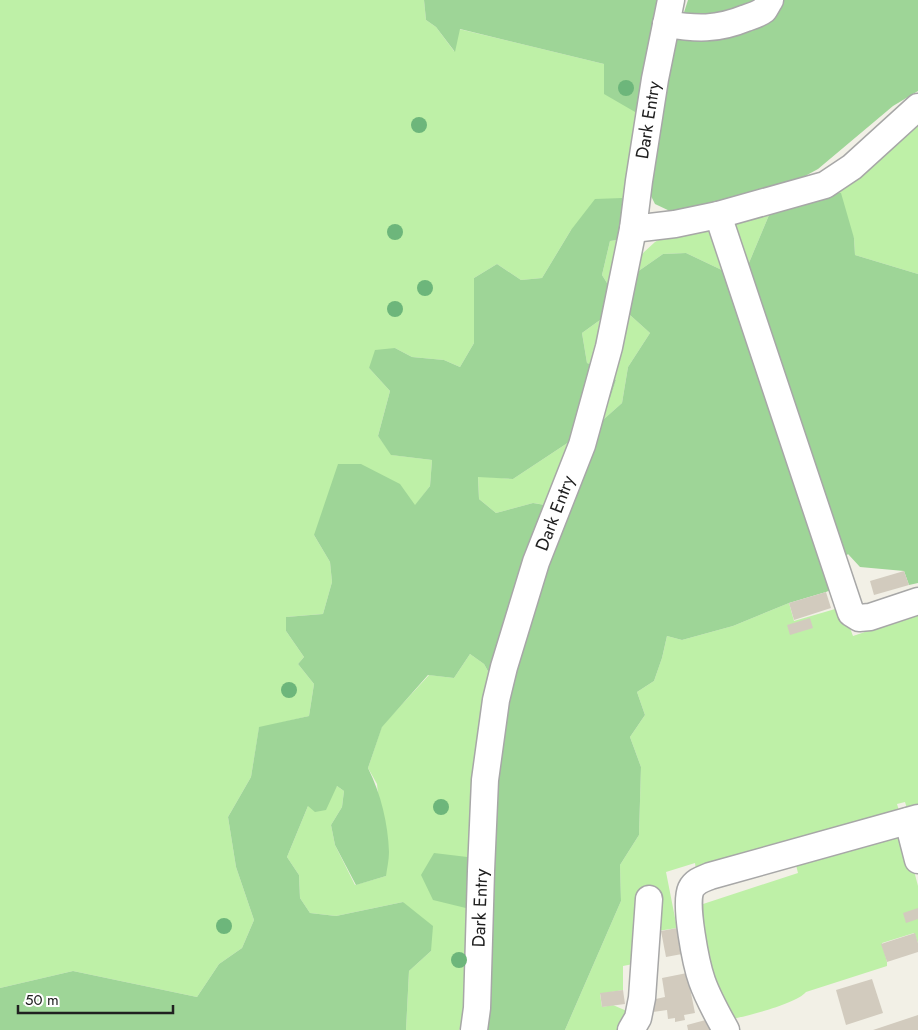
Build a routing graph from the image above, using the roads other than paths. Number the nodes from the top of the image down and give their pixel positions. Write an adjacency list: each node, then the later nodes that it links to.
1 (770, 0): 2 (street)
2 (668, 12): 5 (street, Dark Entry)
3 (918, 107): 4 (street)
4 (718, 215): 5 (street); 6 (street)
5 (633, 229): 10 (street, Dark Entry)
6 (918, 602)
7 (913, 819): 8 (street); 12 (street)
8 (918, 860)
9 (649, 899): 11 (street)
10 (474, 1030)
11 (631, 1030)
12 (726, 1030)

